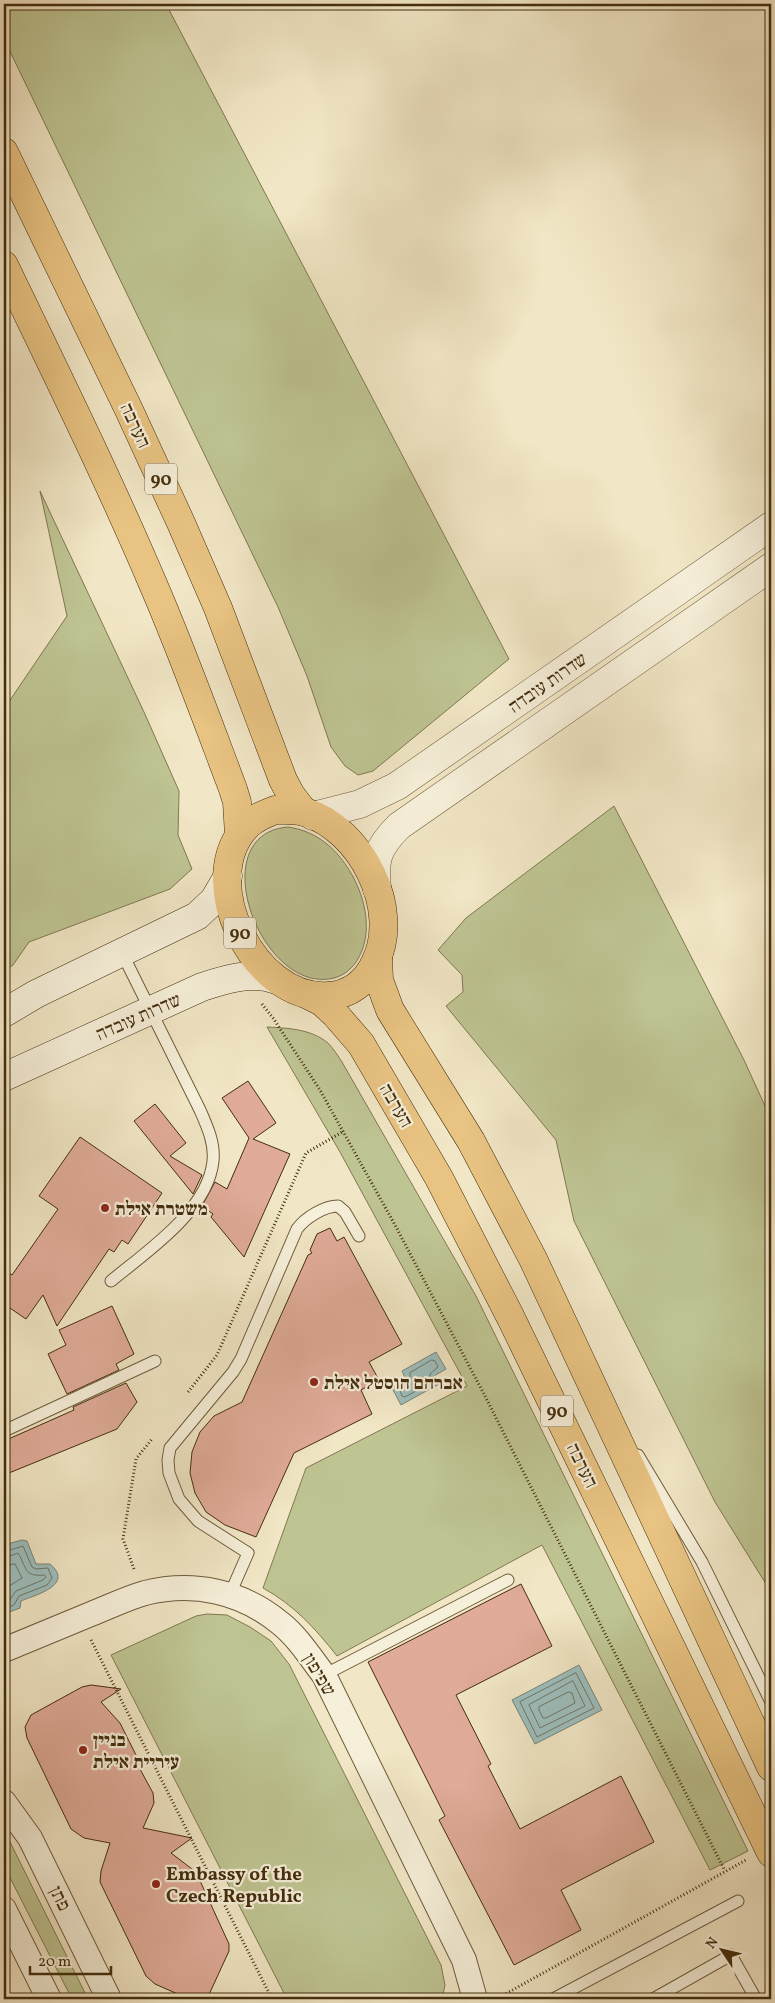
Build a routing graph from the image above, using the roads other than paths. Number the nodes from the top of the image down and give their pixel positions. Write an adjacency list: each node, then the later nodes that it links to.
1 (4, 152): 5 (highway, הערבה / 90)
2 (4, 266): 6 (highway, 90)
3 (771, 526): 5 (street, שדרות עובדה)
4 (771, 567): 8 (street, שדרות עובדה)
5 (308, 814): 6 (highway, 90); 8 (highway, 90)
6 (239, 835): 7 (highway, 90)
7 (228, 876): 9 (street); 11 (highway, 90)
8 (377, 889): 10 (highway, 90)
9 (122, 953): 13 (lane); 14 (street)
10 (378, 958): 12 (highway, 90); 19 (highway, 90)
11 (277, 980): 12 (highway, 90); 13 (street, שדרות עובדה)
12 (306, 994): 29 (highway, הערבה / 90)
13 (152, 1010): 15 (street, שדרות עובדה); 17 (lane)
14 (4, 1013)
15 (4, 1077)
16 (359, 1236): 22 (lane)
17 (111, 1281)
18 (155, 1361): 20 (lane)
19 (598, 1398): 26 (lane); 27 (highway, 90)
20 (4, 1431)
21 (508, 1580): 25 (lane)
22 (230, 1594): 23 (street, שפיפון); 25 (street, שפיפון)
23 (14, 1646): 24 (street)
24 (4, 1661)
25 (324, 1675): 34 (street, שפיפון)
26 (771, 1702)
27 (771, 1767)
28 (4, 1802): 33 (street, פתן)
29 (770, 1850)
30 (738, 1901): 35 (lane)
31 (4, 1909): 32 (street)
32 (49, 1999)
33 (109, 1999)
34 (475, 1999)
35 (553, 1999)
36 (654, 1999): 37 (lane)
37 (756, 1999)

